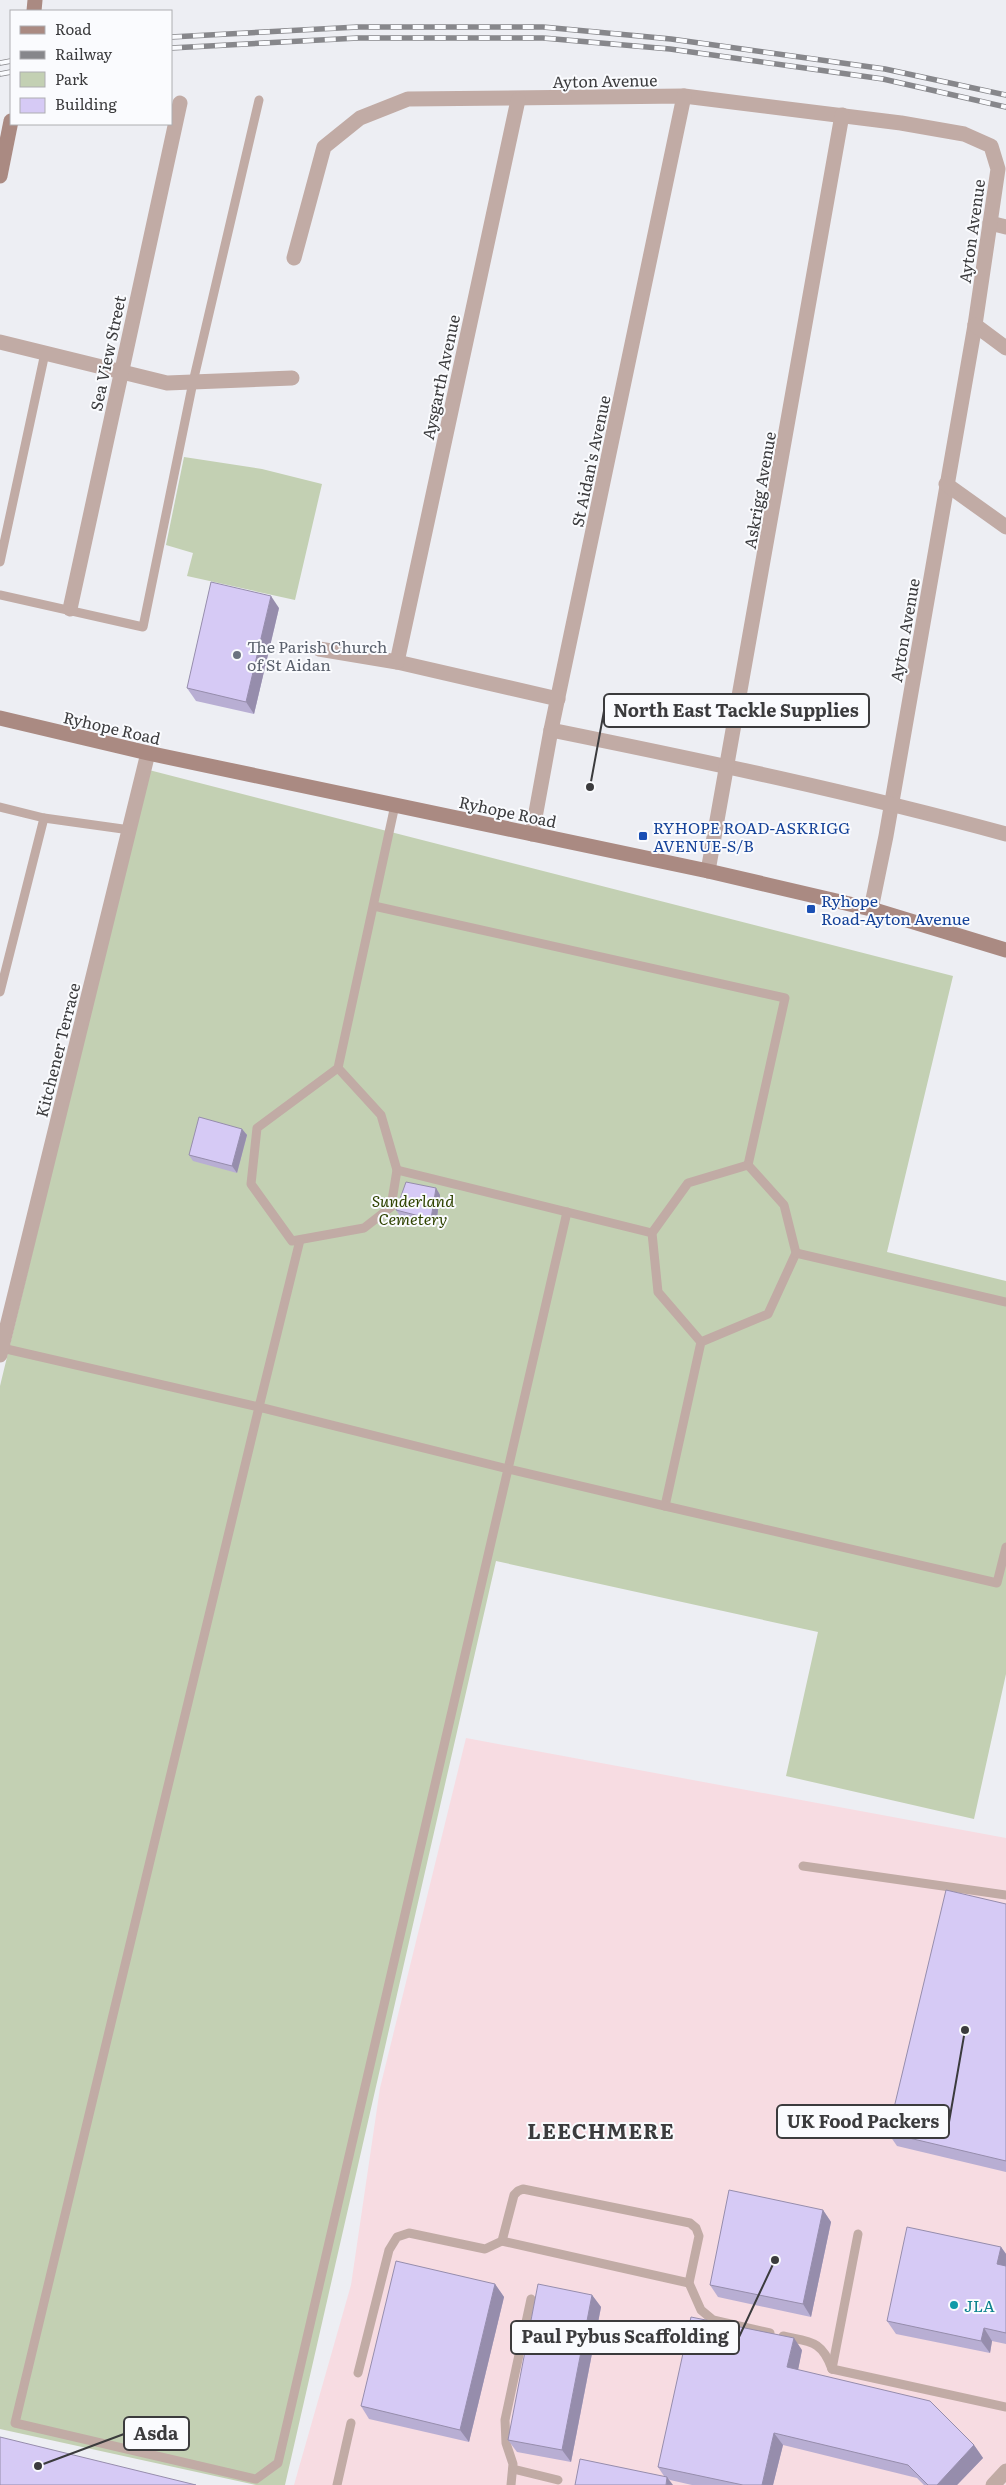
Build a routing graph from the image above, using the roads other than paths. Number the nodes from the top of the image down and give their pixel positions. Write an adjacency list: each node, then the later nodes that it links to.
1 (684, 96): 3 (street, Ayton Avenue); 5 (street, Ayton Avenue); 27 (street, St Aidan's Avenue)
2 (259, 100): 19 (lane)
3 (518, 100): 12 (street, Ayton Avenue); 26 (street, Aysgarth Avenue)
4 (175, 104): 6 (street, Sea View Street)
5 (842, 115): 10 (street, Ayton Avenue); 31 (street, Askrigg Avenue)
6 (172, 119)
7 (10, 125): 9 (main road)
8 (171, 125): 17 (street, Sea View Street)
9 (0, 176)
10 (990, 223): 11 (street); 13 (street, Ayton Avenue)
11 (1006, 227)
12 (294, 258)
13 (975, 325): 15 (street); 20 (street, Ayton Avenue)
14 (0, 342): 16 (street)
15 (1006, 348)
16 (45, 353): 17 (street); 22 (lane)
17 (121, 372): 19 (street); 24 (street, Sea View Street)
18 (292, 378): 19 (street)
19 (193, 382): 24 (lane)
20 (946, 484): 21 (street); 32 (street, Ayton Avenue)
21 (1006, 527)
22 (0, 562)
23 (0, 595): 24 (lane)
24 (70, 610)
25 (319, 649): 26 (street)
26 (397, 662): 27 (street)
27 (558, 700): 29 (street, St Aidan's Avenue)
28 (0, 718): 30 (main road, Ryhope Road)
29 (551, 730): 31 (street); 37 (street, St Aidan's Avenue)
30 (148, 754): 33 (main road, Ryhope Road); 36 (street, Kitchener Terrace)
31 (728, 765): 32 (street); 39 (street, Askrigg Avenue)
32 (892, 803): 38 (street); 41 (street, Ayton Avenue)
33 (395, 805): 37 (main road, Ryhope Road); 40 (lane)
34 (0, 807): 35 (lane)
35 (44, 818): 36 (lane); 43 (lane)
36 (130, 830): 53 (street, Kitchener Terrace)
37 (532, 834): 39 (main road, Ryhope Road)
38 (1006, 834)
39 (708, 871): 41 (main road, Ryhope Road)
40 (374, 906): 44 (lane); 45 (lane)
41 (871, 909): 42 (main road, Ryhope Road)
42 (1006, 950)
43 (0, 992)
44 (338, 1068): 46 (lane); 49 (lane)
45 (748, 1165): 48 (lane); 50 (lane)
46 (397, 1170): 47 (lane); 49 (lane)
47 (567, 1212): 48 (lane); 55 (lane)
48 (652, 1234): 52 (lane)
49 (300, 1240): 54 (lane)
50 (796, 1253): 51 (lane); 52 (lane)
51 (1006, 1302)
52 (701, 1342): 56 (lane)
53 (1, 1350): 54 (lane)
54 (259, 1407): 55 (lane); 55 (lane)
55 (508, 1469): 56 (lane)
56 (665, 1506): 57 (lane)
57 (1006, 1547)
58 (803, 1866): 59 (lane)
59 (1006, 1895)
60 (858, 2234): 64 (lane)
61 (502, 2241): 62 (lane); 62 (lane); 65 (lane)
62 (689, 2283): 64 (lane)
63 (531, 2299): 68 (lane)
64 (832, 2369): 66 (lane)
65 (358, 2373)
66 (1006, 2407)
67 (351, 2423): 71 (lane)
68 (513, 2469): 70 (lane); 72 (lane)
69 (1006, 2471): 73 (street)
70 (558, 2480)
71 (337, 2485)
72 (511, 2485)
73 (993, 2485)

